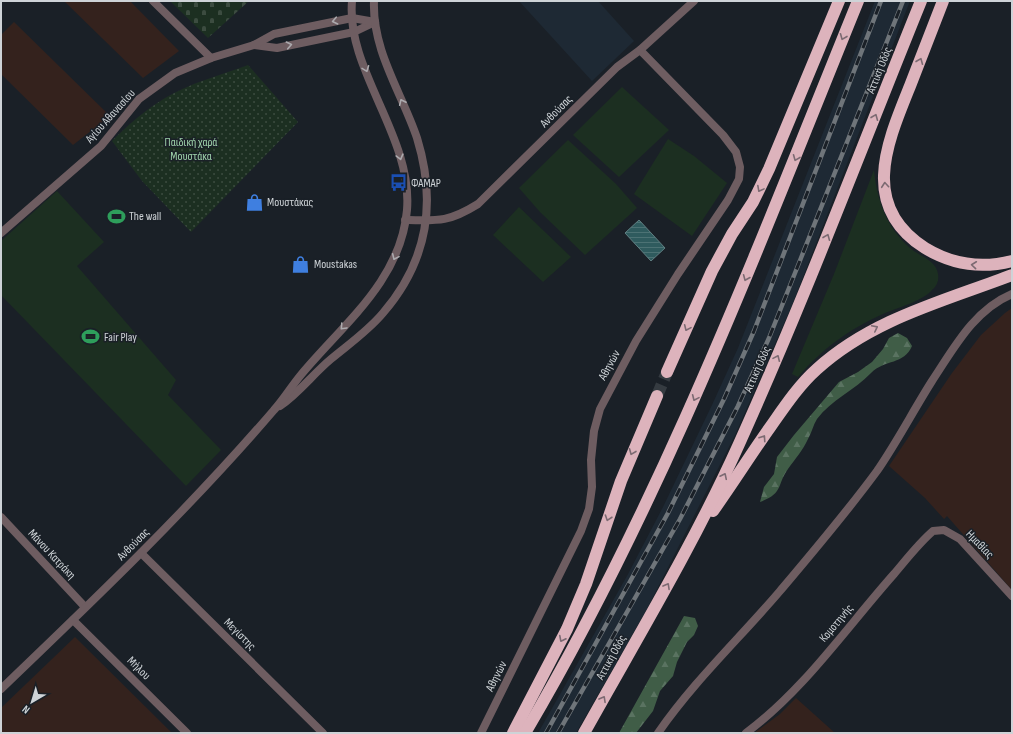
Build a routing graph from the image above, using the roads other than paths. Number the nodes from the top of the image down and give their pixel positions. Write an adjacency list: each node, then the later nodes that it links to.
1 (153, 1): 15 (street)
2 (352, 1): 10 (street, Ανθούσας)
3 (374, 1): 11 (street, Ανθούσας)
4 (694, 1): 14 (street, Ανθούσας)
5 (831, 1): 16 (highway)
6 (839, 1): 16 (highway)
7 (858, 1): 38 (highway, one-way to 38)
8 (921, 1): 28 (highway, Αττική Οδός, one-way to 8)
9 (943, 1): 20 (highway, one-way to 9)
10 (352, 18): 11 (street, Αγίου Αθανασίου); 12 (street, Ανθούσας); 13 (street, Αγίου Αθανασίου, one-way to 13)
11 (375, 22): 12 (street, Αγίου Αθανασίου); 18 (street, Ανθούσας, one-way to 11)
12 (354, 32): 13 (street, Αγίου Αθανασίου, one-way to 12); 17 (street, Ανθούσας, one-way to 17)
13 (254, 45): 15 (street, Αγίου Αθανασίου)
14 (640, 50): 18 (street, Ανθούσας); 36 (street, Αθηνών)
15 (211, 58): 19 (street, Αγίου Αθανασίου)
16 (797, 102): 23 (highway, one-way to 23)
17 (405, 220): 18 (street, Ανθούσας); 25 (street, Ανθούσας, one-way to 25)
18 (427, 221): 25 (street, Ανθούσας)
19 (1, 233)
20 (1012, 261)
21 (1012, 275): 28 (highway, one-way to 21)
22 (1012, 294): 40 (street)
23 (667, 372)
24 (657, 396): 37 (highway, one-way to 37)
25 (276, 408): 29 (street, Ανθούσας)
26 (1, 517): 31 (street, Μάνου Κατράκη)
27 (944, 530): 30 (street, Ημαθίας); 41 (street, Κομοτηνής)
28 (688, 549): 39 (highway, Αττική Οδός, one-way to 28)
29 (140, 553): 31 (street, Ανθούσας); 35 (street, Μεγίστης)
30 (1012, 596)
31 (86, 607): 32 (street, Ανθούσας)
32 (73, 620): 33 (street, Ανθούσας); 34 (street, Μήλου)
33 (1, 689)
34 (187, 733)
35 (324, 733)
36 (481, 733)
37 (513, 733)
38 (524, 733)
39 (584, 733)
40 (658, 733)
41 (746, 733)

